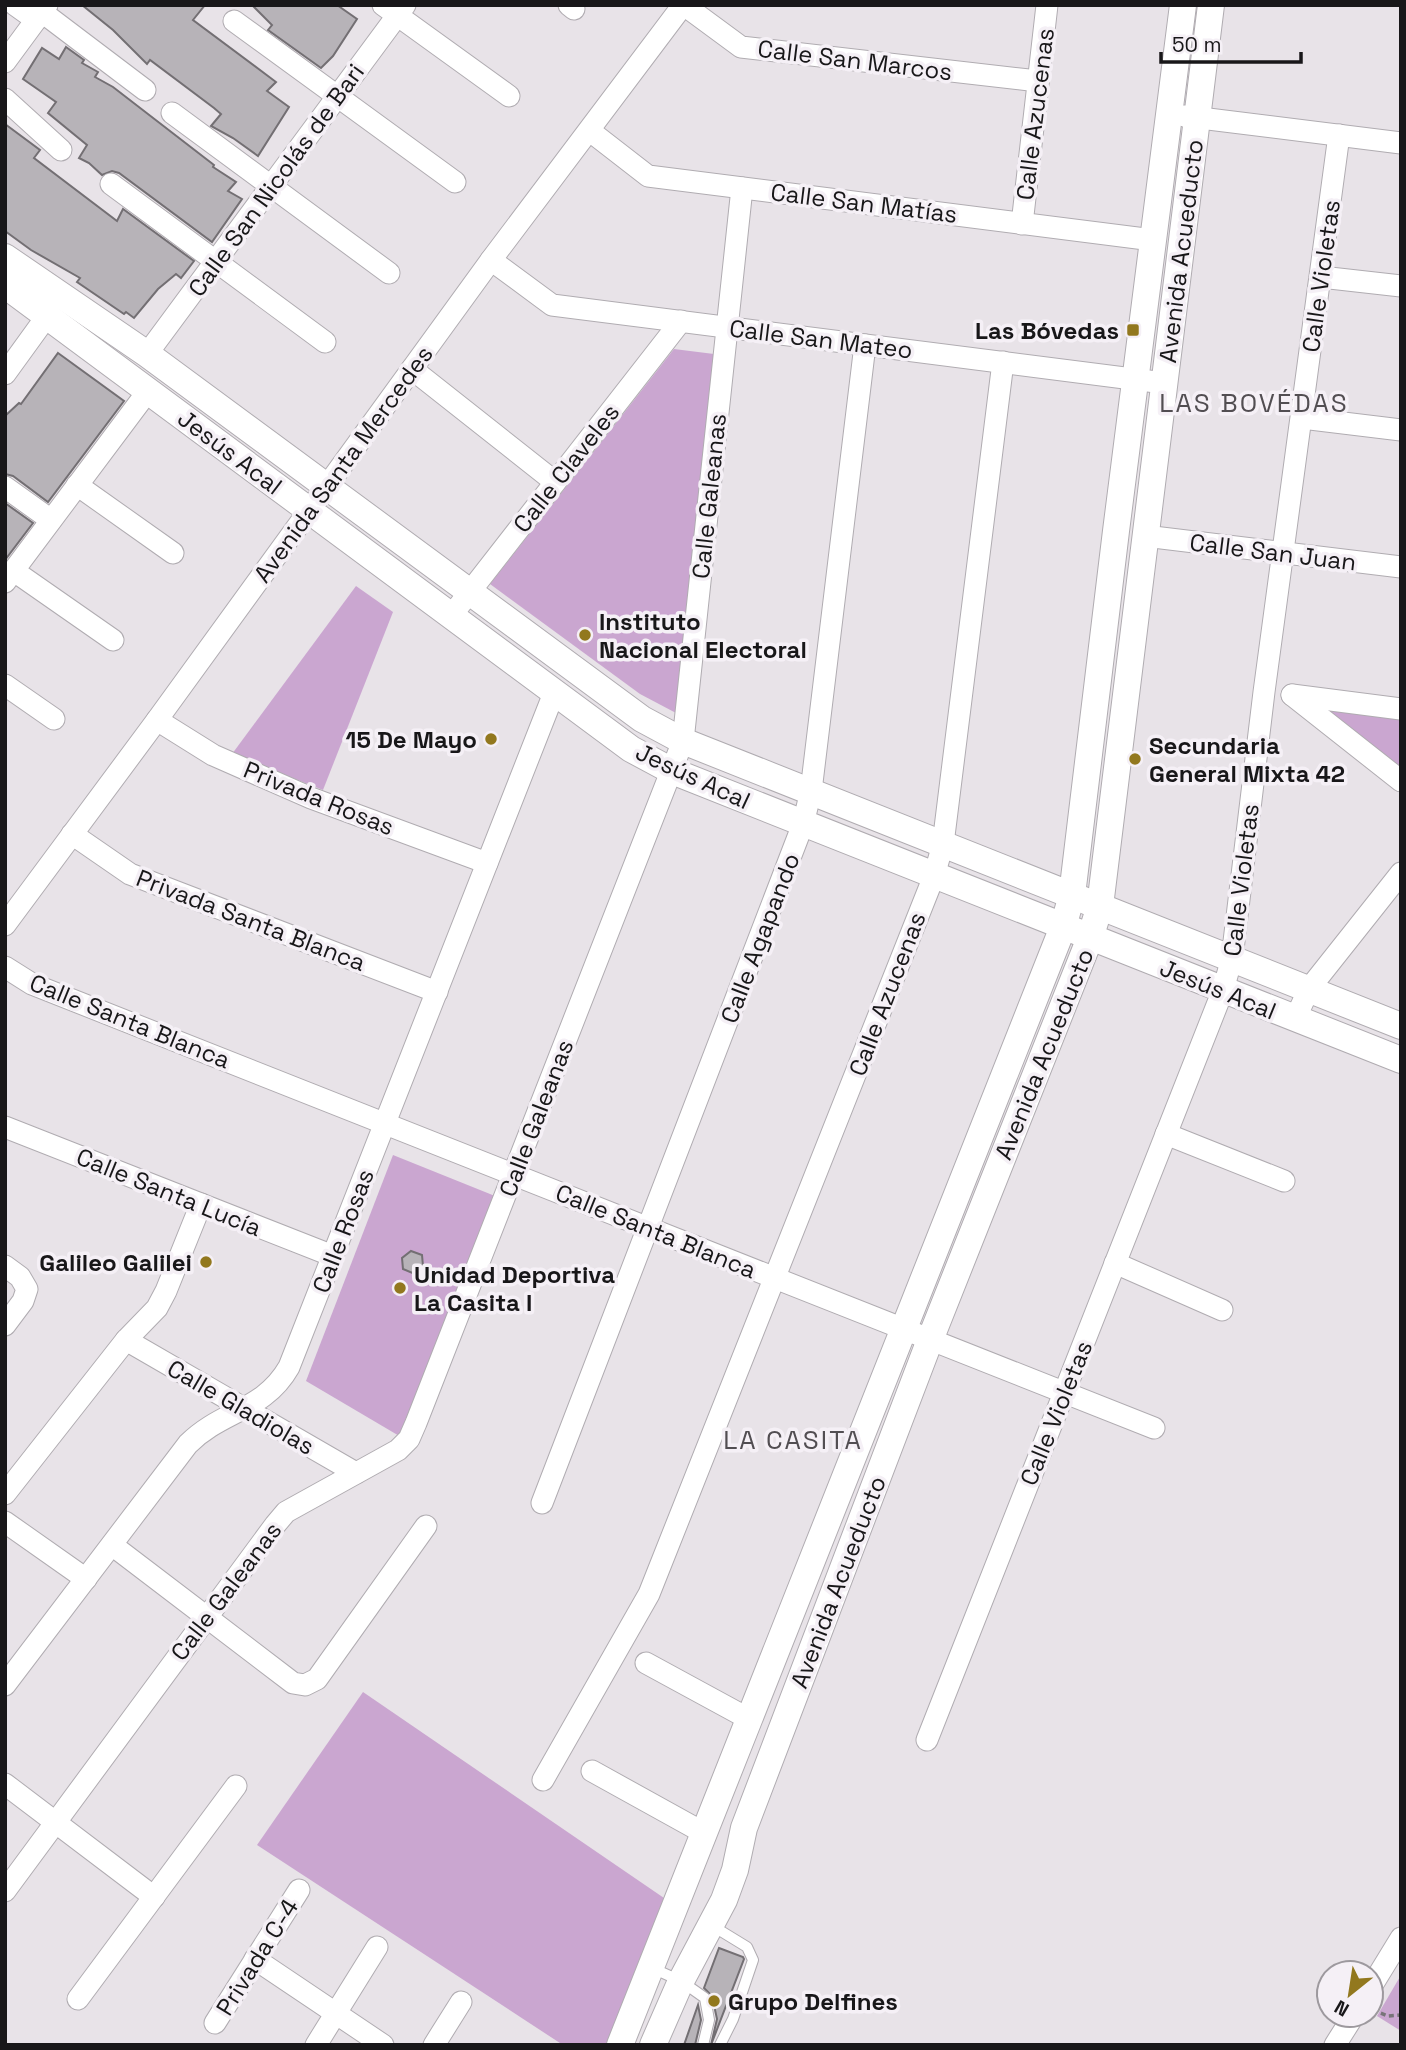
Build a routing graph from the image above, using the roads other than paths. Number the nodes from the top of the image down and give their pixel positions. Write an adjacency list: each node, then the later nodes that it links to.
1 (15, 5): 7 (street)
2 (683, 5): 10 (street, Calle San Marcos); 18 (street, Avenida Santa Mercedes)
3 (1047, 5): 10 (street, Calle Azucenas)
4 (1183, 5): 16 (street, Avenida Acueducto)
5 (1211, 5): 17 (street, Avenida Acueducto)
6 (395, 9): 12 (street); 13 (street, Calle San Nicolás de Bari)
7 (41, 12): 9 (street); 11 (street)
8 (234, 21): 13 (street)
9 (5, 62)
10 (1038, 81): 26 (street, Calle Azucenas)
11 (145, 90)
12 (509, 96)
13 (337, 98): 22 (street); 24 (street, Calle San Nicolás de Bari)
14 (5, 99): 21 (street)
15 (172, 113): 24 (street)
16 (1169, 114): 17 (street); 27 (street, Avenida Acueducto)
17 (1197, 117): 19 (street); 45 (street, Avenida Acueducto)
18 (590, 131): 25 (street, Calle San Matías); 29 (street, Avenida Santa Mercedes)
19 (1339, 135): 20 (street); 32 (street, Calle Violetas)
20 (1401, 143)
21 (61, 150)
22 (455, 182)
23 (111, 184): 30 (street)
24 (272, 185): 30 (street, Calle San Nicolás de Bari); 31 (street)
25 (742, 188): 26 (street, Calle San Matías); 37 (street, Calle Galeanas)
26 (1022, 224): 27 (street, Calle San Matías)
27 (1153, 240): 44 (street, Avenida Acueducto)
28 (5, 257): 40 (street, Jesús Acal)
29 (491, 260): 36 (street, Calle San Mateo); 42 (street, Avenida Santa Mercedes)
30 (216, 261): 38 (street); 40 (street, Calle San Nicolás de Bari)
31 (388, 273)
32 (1321, 277): 34 (street); 47 (street, Calle Violetas)
33 (5, 285): 35 (street, Jesús Acal)
34 (1401, 286)
35 (47, 316): 43 (street); 46 (street, Jesús Acal)
36 (681, 321): 37 (street, Calle San Mateo); 49 (street, Calle Claveles)
37 (727, 327): 39 (street, Calle San Mateo); 70 (street, Calle Galeanas)
38 (325, 342)
39 (865, 345): 41 (street, Calle San Mateo); 73 (street, Calle Agapando)
40 (147, 354): 52 (street, Jesús Acal)
41 (1003, 362): 44 (street, Calle San Mateo); 76 (street, Calle Azucenas)
42 (412, 369): 49 (street); 52 (street, Avenida Santa Mercedes)
43 (5, 374)
44 (1135, 379): 45 (street, Calle San Mateo); 80 (street, Avenida Acueducto)
45 (1164, 383): 55 (street, Avenida Acueducto)
46 (148, 391): 50 (street); 53 (street, Jesús Acal)
47 (1302, 418): 48 (street); 57 (street, Calle Violetas)
48 (1401, 430)
49 (555, 482): 60 (street, Calle Claveles)
50 (77, 485): 54 (street); 56 (street)
51 (5, 486): 54 (street)
52 (326, 487): 53 (street, Avenida Santa Mercedes); 60 (street, Jesús Acal)
53 (309, 511): 61 (street, Jesús Acal); 69 (street, Avenida Santa Mercedes)
54 (51, 520): 59 (street)
55 (1145, 536): 57 (street, Calle San Juan); 81 (street, Avenida Acueducto)
56 (173, 553)
57 (1283, 553): 58 (street, Calle San Juan); 64 (street, Calle Violetas)
58 (1401, 567)
59 (9, 577): 62 (street)
60 (469, 592): 61 (street, Calle Claveles); 70 (street, Jesús Acal)
61 (451, 616): 65 (street, Jesús Acal)
62 (113, 640)
63 (5, 685): 68 (street)
64 (1265, 692): 66 (street); 85 (street, Calle Violetas)
65 (554, 693): 71 (street, Jesús Acal); 77 (street, Calle Rosas)
66 (1292, 695): 67 (street); 72 (street)
67 (1401, 709)
68 (54, 719)
69 (157, 720): 75 (street, Avenida Santa Mercedes); 77 (street, Privada Rosas)
70 (683, 741): 71 (street, Calle Galeanas); 73 (street, Jesús Acal)
71 (672, 771): 74 (street, Jesús Acal); 96 (street, Calle Galeanas)
72 (1401, 781)
73 (811, 792): 74 (street, Calle Agapando); 76 (street, Jesús Acal)
74 (803, 824): 79 (street, Jesús Acal); 99 (street, Calle Agapando)
75 (72, 834): 82 (street, Avenida Santa Mercedes); 89 (street, Privada Santa Blanca)
76 (943, 844): 79 (street, Calle Azucenas); 80 (street, Jesús Acal)
77 (487, 863): 89 (street, Calle Rosas)
78 (1401, 873): 87 (street)
79 (934, 876): 83 (street, Jesús Acal); 103 (street, Calle Azucenas)
80 (1072, 895): 81 (street, Jesús Acal); 83 (street, Avenida Acueducto)
81 (1100, 906): 84 (street, Avenida Acueducto); 85 (street, Jesús Acal)
82 (5, 925)
83 (1063, 927): 84 (street, Jesús Acal); 106 (street, Avenida Acueducto)
84 (1090, 937): 88 (street, Jesús Acal); 108 (street, Avenida Acueducto)
85 (1232, 958): 87 (street, Jesús Acal); 88 (street, Calle Violetas)
86 (5, 967): 93 (street, Calle Santa Blanca)
87 (1309, 989): 90 (street); 91 (street, Jesús Acal)
88 (1223, 990): 90 (street, Jesús Acal); 95 (street, Calle Violetas)
89 (437, 992): 93 (street, Calle Rosas)
90 (1295, 1019): 92 (street, Jesús Acal)
91 (1401, 1026)
92 (1401, 1060)
93 (385, 1124): 96 (street, Calle Santa Blanca); 100 (street, Calle Rosas)
94 (5, 1127): 98 (street, Calle Santa Lucía)
95 (1166, 1133): 97 (street); 101 (street, Calle Violetas)
96 (513, 1175): 99 (street, Calle Santa Blanca); 112 (street, Calle Galeanas)
97 (1284, 1181)
98 (201, 1204): 100 (street, Calle Santa Lucía); 107 (street)
99 (649, 1228): 103 (street, Calle Santa Blanca); 114 (street, Calle Agapando)
100 (333, 1256): 110 (street, Calle Rosas)
101 (1115, 1264): 104 (street); 109 (street, Calle Violetas)
102 (5, 1266): 105 (street)
103 (775, 1279): 106 (street, Calle Santa Blanca); 125 (street, Calle Azucenas)
104 (1222, 1310)
105 (5, 1325)
106 (903, 1329): 108 (street, Calle Santa Blanca); 122 (street, Avenida Acueducto)
107 (126, 1340): 110 (street, Calle Gladiolas); 113 (street)
108 (930, 1340): 109 (street, Calle Santa Blanca); 133 (street, Avenida Acueducto)
109 (1064, 1393): 111 (street, Calle Santa Blanca); 123 (street, Calle Violetas)
110 (244, 1408): 112 (street, Calle Gladiolas); 117 (street, Calle Rosas)
111 (1154, 1428)
112 (356, 1473): 119 (street, Calle Galeanas)
113 (5, 1494)
114 (542, 1503)
115 (5, 1522): 118 (street)
116 (426, 1526): 119 (street)
117 (112, 1545): 118 (street, Calle Rosas); 119 (street)
118 (86, 1579): 121 (street, Calle Rosas)
119 (206, 1617): 128 (street, Calle Galeanas)
120 (646, 1663): 122 (street)
121 (8, 1675)
122 (749, 1719): 129 (street, Avenida Acueducto)
123 (927, 1740)
124 (592, 1771): 129 (street)
125 (543, 1780)
126 (5, 1784): 128 (street)
127 (236, 1786): 132 (street)
128 (57, 1822): 131 (street, Calle Galeanas); 132 (street)
129 (704, 1833): 138 (street, Avenida Acueducto)
130 (299, 1890): 136 (street, Privada C-4)
131 (5, 1891)
132 (154, 1897): 140 (street)
133 (711, 1926): 139 (street, Avenida Acueducto); 151 (lane)
134 (1401, 1938): 137 (street)
135 (377, 1947): 142 (street)
136 (255, 1959): 142 (street); 143 (street, Privada C-4)
137 (1385, 1964)
138 (651, 1968): 139 (lane); 148 (street, Avenida Acueducto)
139 (681, 1981): 149 (street, Avenida Acueducto); 150 (lane)
140 (78, 1999)
141 (461, 2002): 147 (street)
142 (336, 2013): 145 (street); 146 (street)
143 (215, 2023)
144 (1345, 2029): 152 (street)
145 (316, 2045)
146 (383, 2045)
147 (434, 2045)
148 (620, 2045)
149 (653, 2045)
150 (703, 2045)
151 (720, 2045)
152 (1335, 2045)

